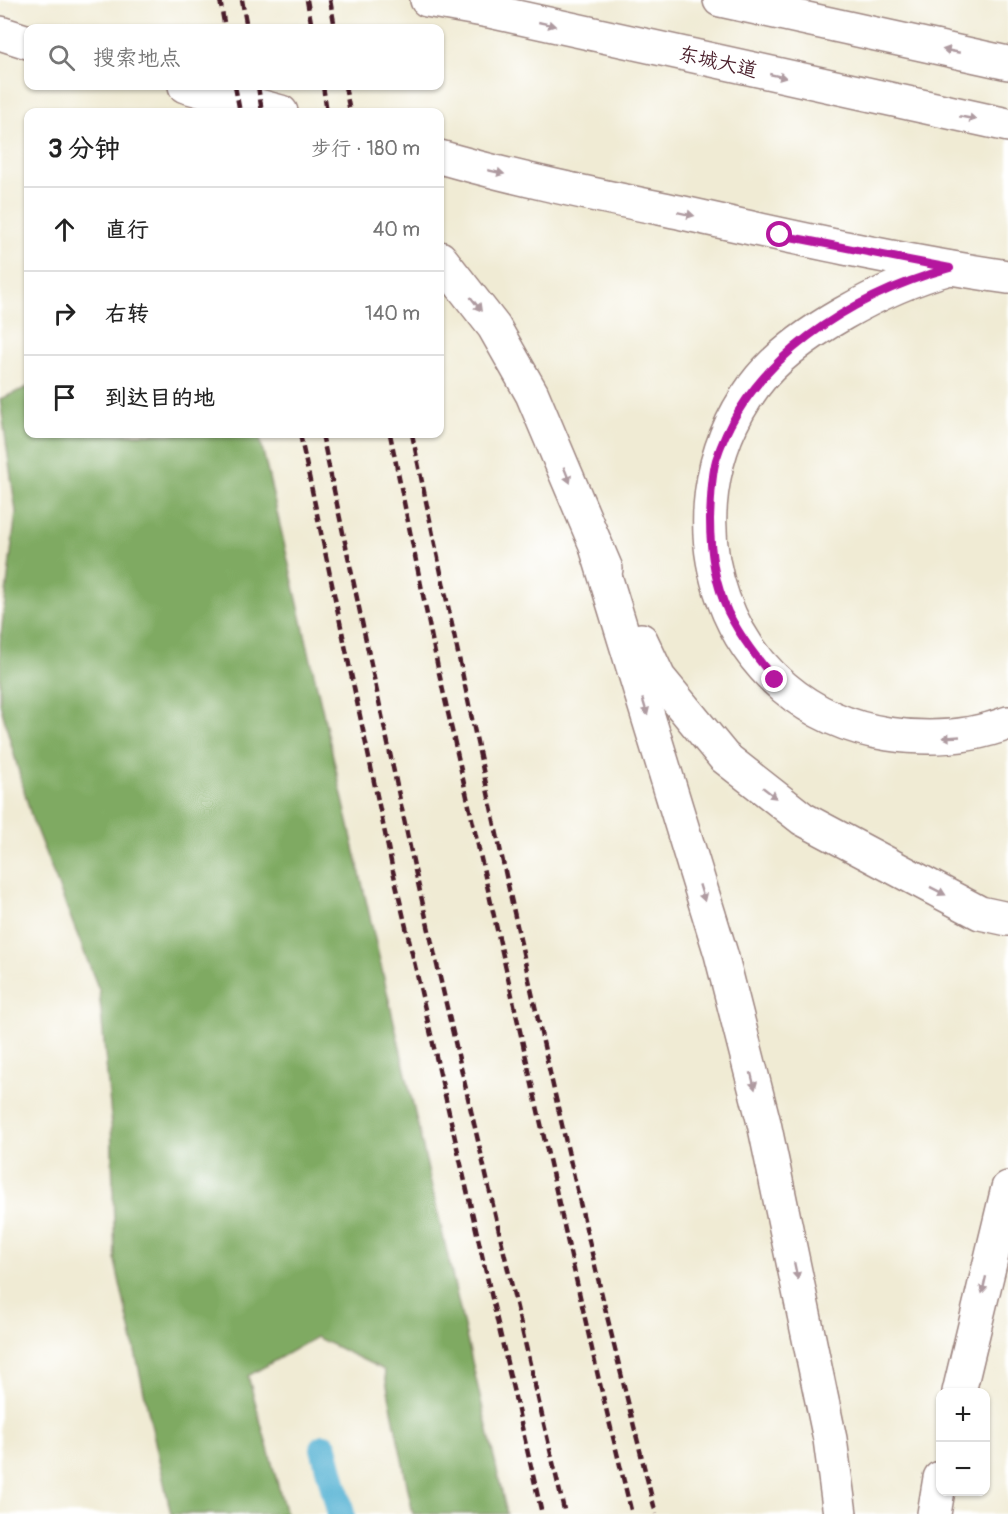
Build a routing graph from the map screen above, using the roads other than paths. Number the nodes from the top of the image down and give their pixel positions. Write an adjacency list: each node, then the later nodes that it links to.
1 (427, 0): 8 (main road, 东城大道, one-way to 8)
2 (720, 0): 3 (main road, one-way to 2)
3 (1008, 63)
4 (188, 90): 6 (main road)
5 (200, 90): 7 (main road)
6 (236, 108)
7 (266, 108)
8 (1008, 125)
9 (444, 158): 11 (main road, one-way to 11)
10 (444, 263): 13 (main road, one-way to 13)
11 (950, 268): 12 (main road); 14 (main road, one-way to 11)
12 (1008, 277)
13 (597, 550): 15 (main road, one-way to 15); 19 (main road, one-way to 19)
14 (1008, 723)
15 (1008, 919)
16 (1008, 1188): 17 (main road, one-way to 17)
17 (960, 1388)
18 (936, 1496): 20 (main road)
19 (840, 1514)
20 (933, 1514)

